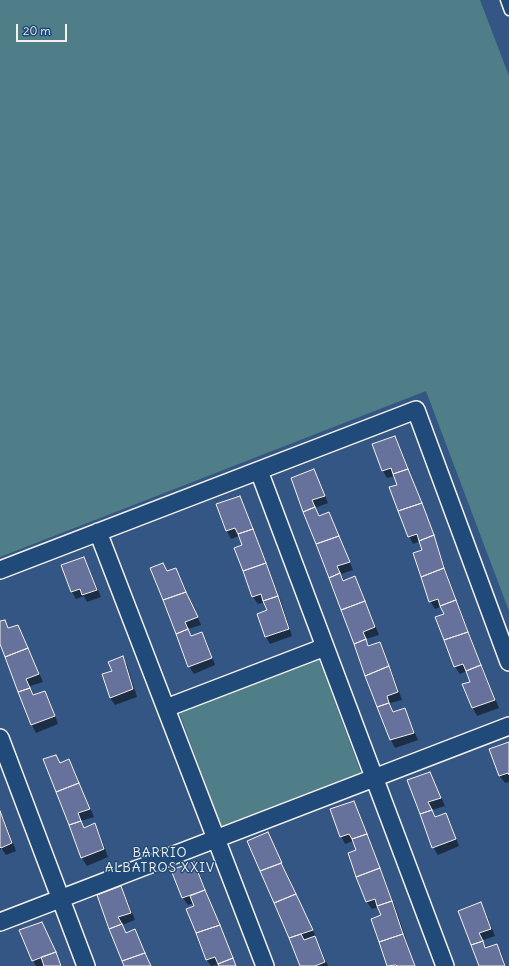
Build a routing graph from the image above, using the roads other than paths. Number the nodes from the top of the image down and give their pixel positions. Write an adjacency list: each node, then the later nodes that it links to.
1 (505, 0): 2 (lane)
2 (509, 11)
3 (259, 470): 4 (street); 6 (street); 7 (street)
4 (98, 532): 5 (street); 8 (street)
5 (0, 570)
6 (325, 648): 8 (street); 11 (street)
7 (509, 662)
8 (166, 708): 12 (street)
9 (509, 726): 11 (street)
10 (0, 738): 13 (street)
11 (374, 778): 12 (street); 17 (street)
12 (216, 839): 13 (street); 16 (street)
13 (60, 899): 14 (street); 15 (street)
14 (0, 922)
15 (86, 966)
16 (265, 966)
17 (445, 966)

